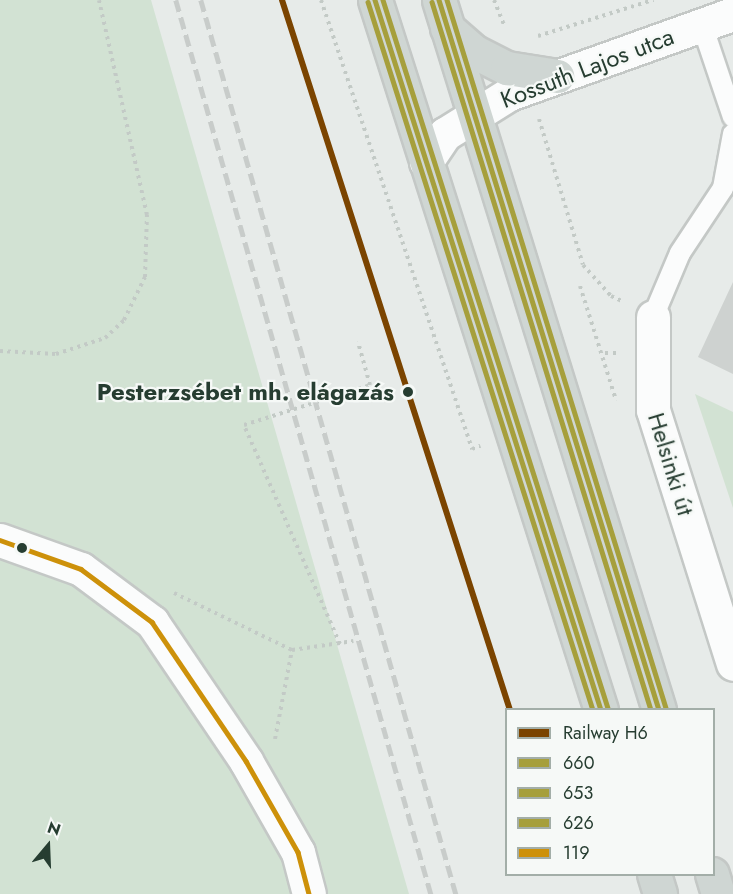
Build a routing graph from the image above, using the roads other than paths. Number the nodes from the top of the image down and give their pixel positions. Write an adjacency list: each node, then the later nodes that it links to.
1 (375, 0): 10 (main road)
2 (443, 14): 5 (main road); 7 (main road)
3 (733, 14): 4 (street, Kossuth Lajos utca)
4 (702, 25): 6 (street, Kossuth Lajos utca); 8 (lane)
5 (519, 66): 6 (main road); 7 (street, Kossuth Lajos utca)
6 (557, 76)
7 (473, 113): 10 (street, Kossuth Lajos utca); 15 (main road)
8 (733, 117)
9 (733, 134): 11 (lane, Helsinki út)
10 (426, 162): 14 (main road)
11 (653, 317): 13 (street, Helsinki út)
12 (0, 540): 18 (street)
13 (733, 664)
14 (600, 708)
15 (658, 708)
16 (655, 876): 19 (main road)
17 (713, 876): 20 (main road)
18 (309, 894)
19 (660, 894)
20 (718, 894)

